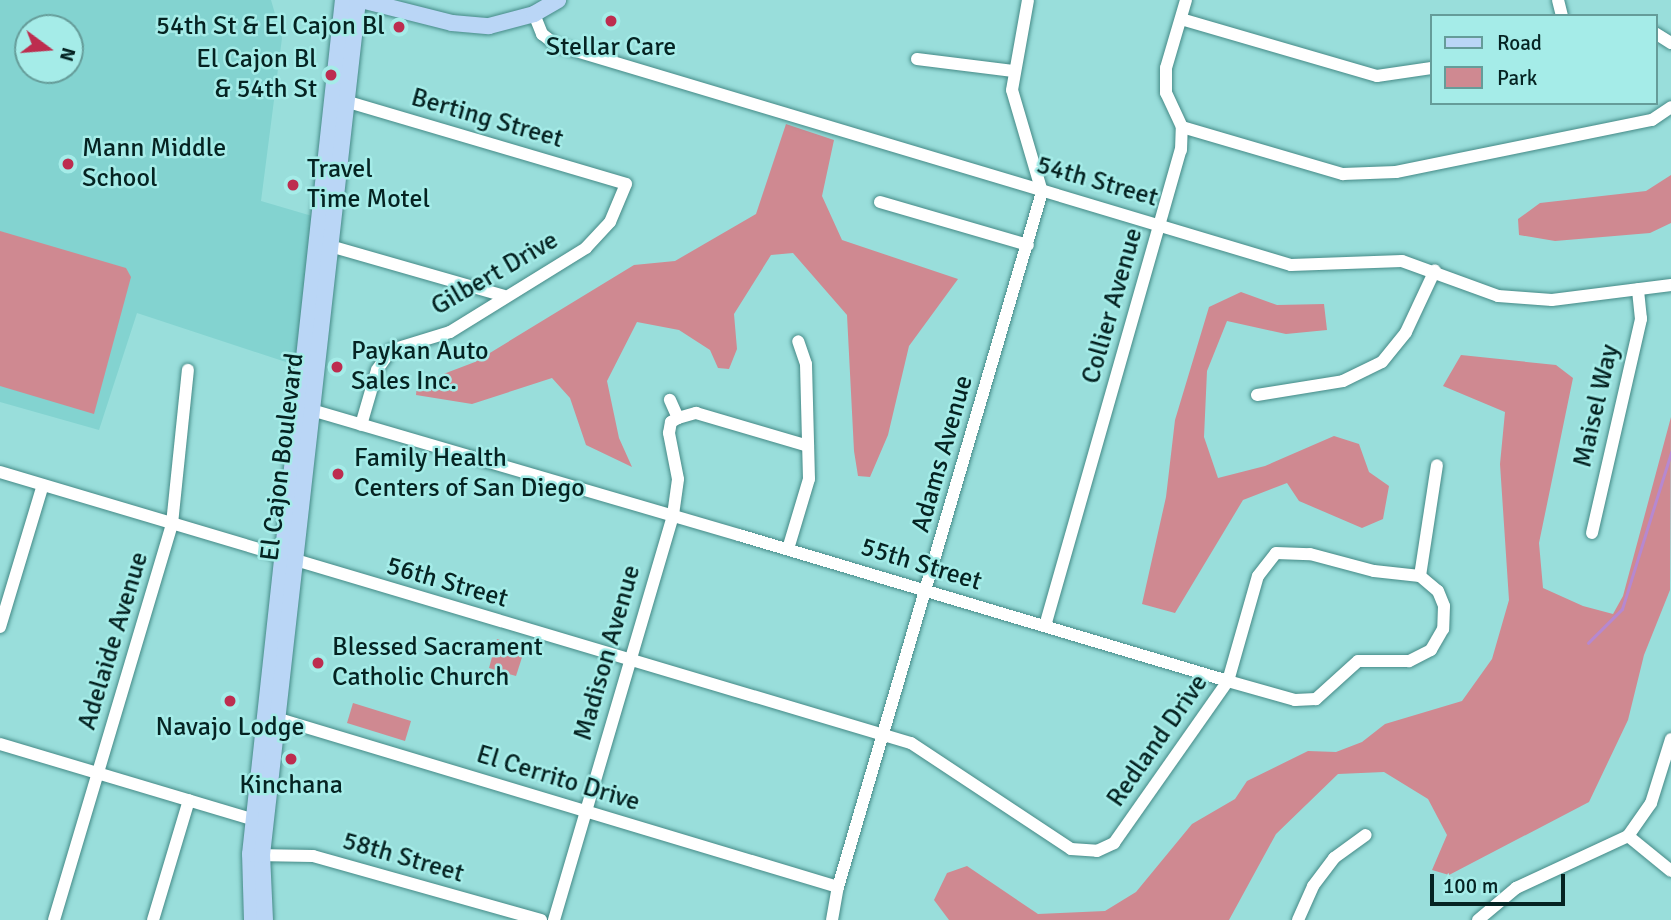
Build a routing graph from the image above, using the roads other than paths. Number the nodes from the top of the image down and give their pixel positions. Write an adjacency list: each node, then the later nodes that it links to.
1 (558, 0): 5 (main road)
2 (1028, 0): 9 (street)
3 (1186, 0): 6 (street)
4 (349, 1): 5 (main road); 10 (main road, El Cajon Boulevard)
5 (534, 14): 14 (street, 54th Street)
6 (1181, 19): 8 (street); 12 (street)
7 (917, 59): 9 (street)
8 (1430, 68)
9 (1013, 71): 14 (street)
10 (341, 100): 13 (street, Berting Street); 17 (main road, El Cajon Boulevard)
11 (1671, 107): 12 (street)
12 (1182, 127): 16 (street, Collier Avenue)
13 (626, 184): 22 (street, Gilbert Drive)
14 (1042, 192): 16 (street, 54th Street); 18 (street, Adams Avenue)
15 (880, 202): 18 (street)
16 (1160, 226): 19 (street, 54th Street); 41 (street, Collier Avenue)
17 (326, 245): 22 (street); 27 (main road, El Cajon Boulevard)
18 (1028, 245): 40 (street, Adams Avenue)
19 (1435, 270): 21 (street, 54th Street); 25 (street)
20 (1671, 285): 21 (street, 54th Street)
21 (1638, 289): 36 (street, Maisel Way)
22 (504, 296): 29 (street, Gilbert Drive)
23 (798, 341): 30 (street)
24 (188, 370): 35 (street, Adelaide Avenue)
25 (1257, 395)
26 (670, 400): 28 (street)
27 (308, 409): 29 (street, 55th Street); 38 (main road, El Cajon Boulevard)
28 (678, 418): 30 (street); 34 (street, Madison Avenue)
29 (361, 425): 34 (street, 55th Street)
30 (808, 446): 37 (street)
31 (1437, 465): 39 (street)
32 (0, 472): 33 (street, 56th Street)
33 (43, 485): 35 (street, 56th Street); 42 (street)
34 (673, 515): 37 (street, 55th Street); 43 (street, Madison Avenue)
35 (173, 524): 38 (street, 56th Street); 49 (street, Adelaide Avenue)
36 (1591, 533)
37 (788, 549): 40 (street, 55th Street)
38 (290, 560): 43 (street, 56th Street); 45 (main road, El Cajon Boulevard)
39 (1420, 576): 44 (street, Redland Drive); 44 (street, 55th Street)
40 (926, 590): 41 (street, 55th Street); 46 (street, Adams Avenue)
41 (1045, 626): 44 (street, 55th Street)
42 (0, 627)
43 (630, 661): 46 (street, 56th Street); 51 (street, Madison Avenue)
44 (1228, 681): 46 (street, Redland Drive)
45 (271, 717): 51 (street, El Cerrito Drive); 52 (main road, El Cajon Boulevard)
46 (883, 734): 57 (street, Adams Avenue)
47 (1671, 739): 54 (street)
48 (0, 744): 49 (street)
49 (98, 773): 50 (street); 58 (street, Adelaide Avenue)
50 (189, 800): 52 (street); 59 (street)
51 (585, 811): 57 (street, El Cerrito Drive); 63 (street, Madison Avenue)
52 (260, 821): 55 (main road, El Cajon Boulevard)
53 (1366, 835): 65 (street)
54 (1628, 836): 56 (street); 66 (street)
55 (256, 855): 60 (main road, El Cajon Boulevard); 61 (main road, El Cajon Boulevard); 62 (street, 58th Street)
56 (1671, 871)
57 (838, 887): 64 (street, Adams Avenue)
58 (54, 920)
59 (152, 920)
60 (252, 920)
61 (265, 920)
62 (541, 920)
63 (554, 920)
64 (832, 920)
65 (1298, 920)
66 (1478, 920)

